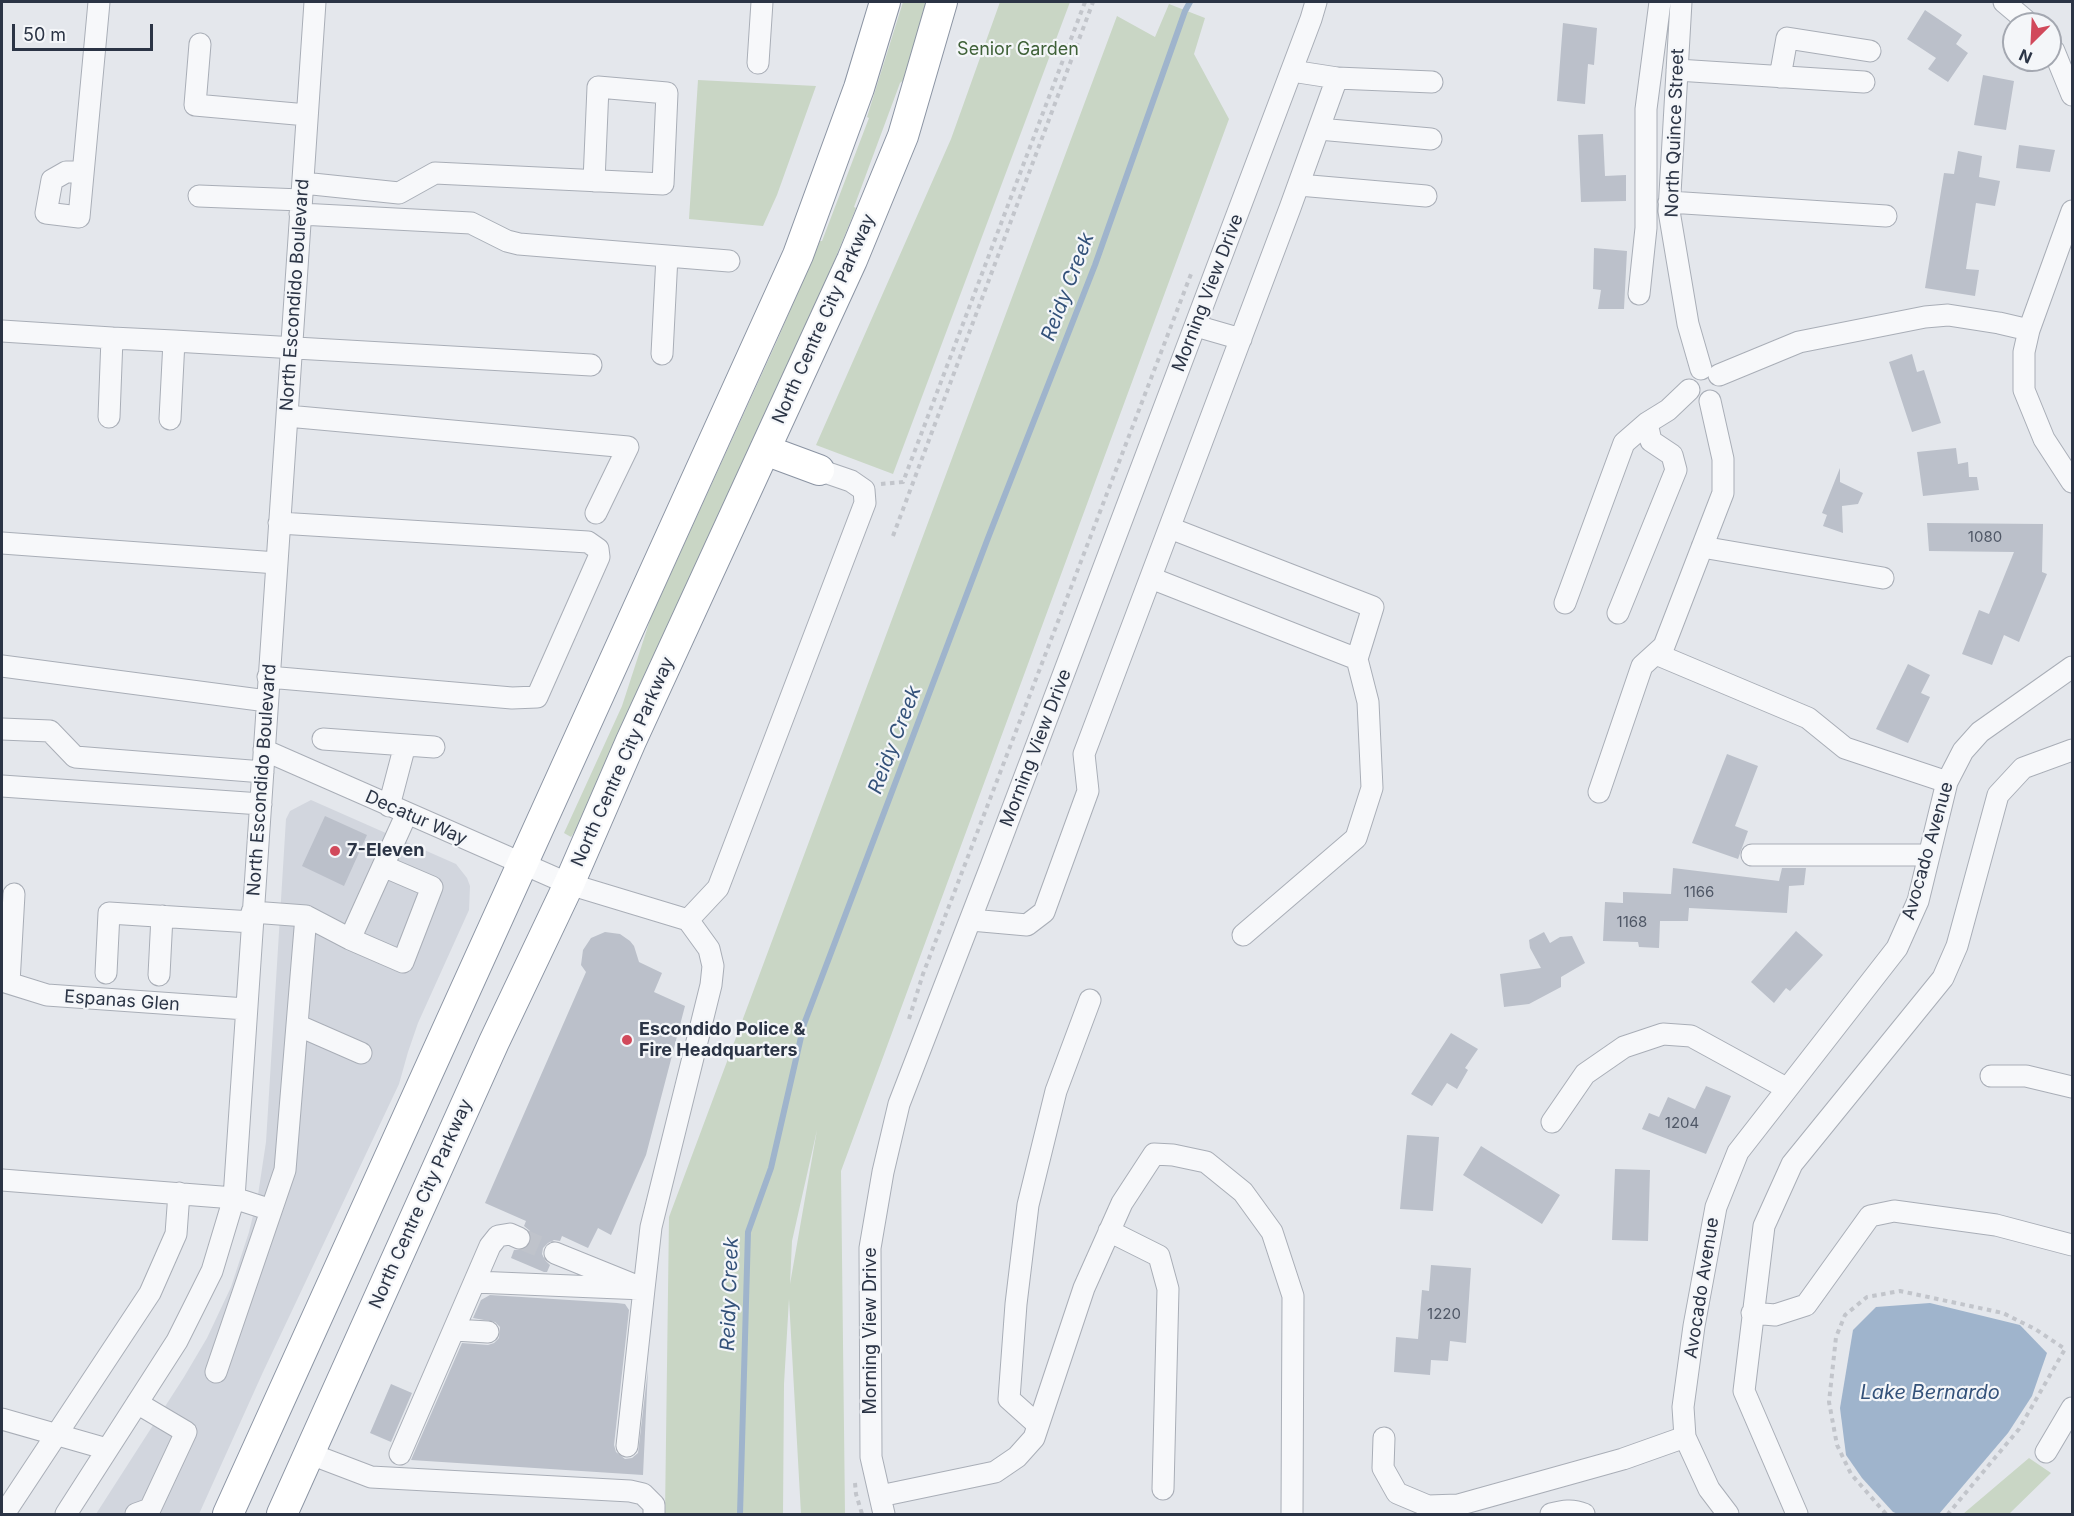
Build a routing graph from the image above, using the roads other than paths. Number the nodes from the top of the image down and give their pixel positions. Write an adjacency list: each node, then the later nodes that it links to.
1 (99, 2): 27 (street)
2 (315, 2): 23 (street, North Escondido Boulevard)
3 (762, 2): 14 (street)
4 (885, 2): 88 (highway)
5 (942, 2): 25 (highway, North Centre City Parkway)
6 (958, 2): 25 (highway)
7 (1316, 2): 15 (street, Morning View Drive)
8 (1660, 2): 38 (street)
9 (1682, 2): 16 (street, North Quince Street)
10 (2004, 2): 11 (street)
11 (2016, 12)
12 (200, 44): 23 (street)
13 (1870, 51): 18 (street)
14 (758, 63)
15 (1292, 70): 19 (street); 39 (street, Morning View Drive)
16 (1677, 70): 18 (street); 33 (street, North Quince Street)
17 (2062, 70): 22 (street)
18 (1780, 76): 21 (street)
19 (1337, 78): 20 (street); 24 (street)
20 (1432, 82)
21 (1864, 82)
22 (2073, 95)
23 (307, 114): 32 (street, North Escondido Boulevard)
24 (1319, 129): 26 (street); 29 (street)
25 (903, 136): 55 (highway, North Centre City Parkway)
26 (1431, 140)
27 (83, 172)
28 (594, 181): 28 (street); 32 (street)
29 (1299, 185): 31 (street); 43 (street)
30 (199, 196): 32 (street)
31 (1426, 196)
32 (301, 199): 36 (street); 45 (street, North Escondido Boulevard)
33 (1669, 202): 35 (street); 48 (street, North Quince Street)
34 (2073, 211): 40 (street)
35 (1886, 216)
36 (667, 256): 37 (street); 46 (street)
37 (729, 261)
38 (1639, 294)
39 (1196, 326): 43 (street); 96 (street, Morning View Drive)
40 (2029, 330): 48 (street); 57 (street)
41 (2, 331): 42 (street)
42 (112, 338): 44 (street); 52 (street)
43 (1241, 339): 60 (street)
44 (174, 341): 45 (street); 53 (street)
45 (291, 348): 47 (street); 51 (street, North Escondido Boulevard)
46 (662, 354)
47 (591, 365)
48 (1710, 372): 49 (street); 50 (street)
49 (1689, 390): 50 (street); 54 (street)
50 (1710, 401): 62 (street)
51 (287, 416): 58 (street); 59 (street, North Escondido Boulevard)
52 (109, 417)
53 (170, 419)
54 (1647, 423): 66 (street); 67 (street)
55 (765, 450): 56 (highway); 90 (highway, North Centre City Parkway)
56 (819, 470): 95 (street)
57 (2073, 482)
58 (596, 513)
59 (279, 523): 63 (street, North Escondido Boulevard); 72 (street)
60 (1170, 528): 64 (street); 69 (street)
61 (2, 543): 63 (street)
62 (1702, 547): 65 (street); 68 (street)
63 (277, 563): 72 (street, North Escondido Boulevard)
64 (1151, 578): 69 (street); 96 (street)
65 (1883, 578)
66 (1565, 603)
67 (1618, 613)
68 (1656, 654): 81 (street); 83 (street)
69 (1357, 659): 97 (street)
70 (2, 666): 73 (street)
71 (2073, 667): 81 (street, Avocado Avenue)
72 (268, 677): 73 (street, North Escondido Boulevard)
73 (267, 701): 78 (street, North Escondido Boulevard)
74 (2, 729): 80 (street)
75 (323, 739): 76 (street)
76 (405, 745): 77 (street); 85 (street)
77 (434, 747)
78 (264, 750): 80 (street, North Escondido Boulevard); 85 (street, Decatur Way)
79 (2073, 750): 120 (street)
80 (263, 772): 84 (street, North Escondido Boulevard)
81 (1947, 782): 87 (street, Avocado Avenue)
82 (2, 786): 84 (street)
83 (1599, 792)
84 (261, 804): 94 (street, North Escondido Boulevard)
85 (398, 810): 88 (street, Decatur Way); 89 (street)
86 (1752, 855): 87 (street)
87 (1928, 855): 108 (street, Avocado Avenue)
88 (524, 865): 90 (street, Decatur Way); 141 (highway)
89 (383, 866): 98 (street); 98 (street)
90 (568, 884): 95 (street, Decatur Way); 134 (highway, North Centre City Parkway)
91 (14, 894): 101 (street)
92 (162, 916): 94 (street); 99 (street); 100 (street)
93 (306, 916): 94 (street); 98 (street); 104 (street)
94 (252, 917): 103 (street, North Escondido Boulevard)
95 (688, 920): 119 (street)
96 (971, 920): 137 (street, Morning View Drive)
97 (1243, 935)
98 (350, 939)
99 (106, 973)
100 (159, 975)
101 (5, 982): 103 (street, Espanas Glen)
102 (1090, 1000): 127 (street)
103 (246, 1009): 112 (street, North Escondido Boulevard)
104 (297, 1024): 105 (street); 113 (street)
105 (361, 1053)
106 (1991, 1076): 107 (street)
107 (2073, 1087)
108 (1786, 1088): 109 (street); 129 (street, Avocado Avenue)
109 (1552, 1122)
110 (2, 1180): 111 (street)
111 (179, 1193): 112 (street); 128 (street)
112 (234, 1198): 113 (street); 124 (street, North Escondido Boulevard)
113 (271, 1210): 123 (street)
114 (1109, 1231): 127 (street); 136 (street); 144 (street)
115 (519, 1238): 118 (street)
116 (2073, 1245): 120 (street)
117 (555, 1253): 119 (street)
118 (475, 1282): 119 (street); 121 (street)
119 (644, 1289): 131 (street)
120 (1752, 1312): 148 (street)
121 (453, 1330): 122 (street); 135 (street)
122 (488, 1332)
123 (216, 1372)
124 (137, 1403): 132 (street, North Escondido Boulevard); 140 (street)
125 (2073, 1408): 133 (street)
126 (2, 1419): 128 (street)
127 (1038, 1425): 137 (street)
128 (56, 1435): 132 (street); 139 (street)
129 (1685, 1437): 130 (street); 147 (street, Avocado Avenue)
130 (1384, 1438)
131 (627, 1446)
132 (107, 1449): 138 (street, North Escondido Boulevard)
133 (2046, 1452)
134 (309, 1453): 142 (highway, North Centre City Parkway); 143 (street)
135 (400, 1454)
136 (1163, 1489)
137 (882, 1505)
138 (74, 1512)
139 (4, 1515)
140 (136, 1515)
141 (228, 1515)
142 (282, 1515)
143 (654, 1515)
144 (1292, 1515)
145 (1551, 1515): 146 (street)
146 (1584, 1515)
147 (1728, 1515)
148 (1797, 1515)

